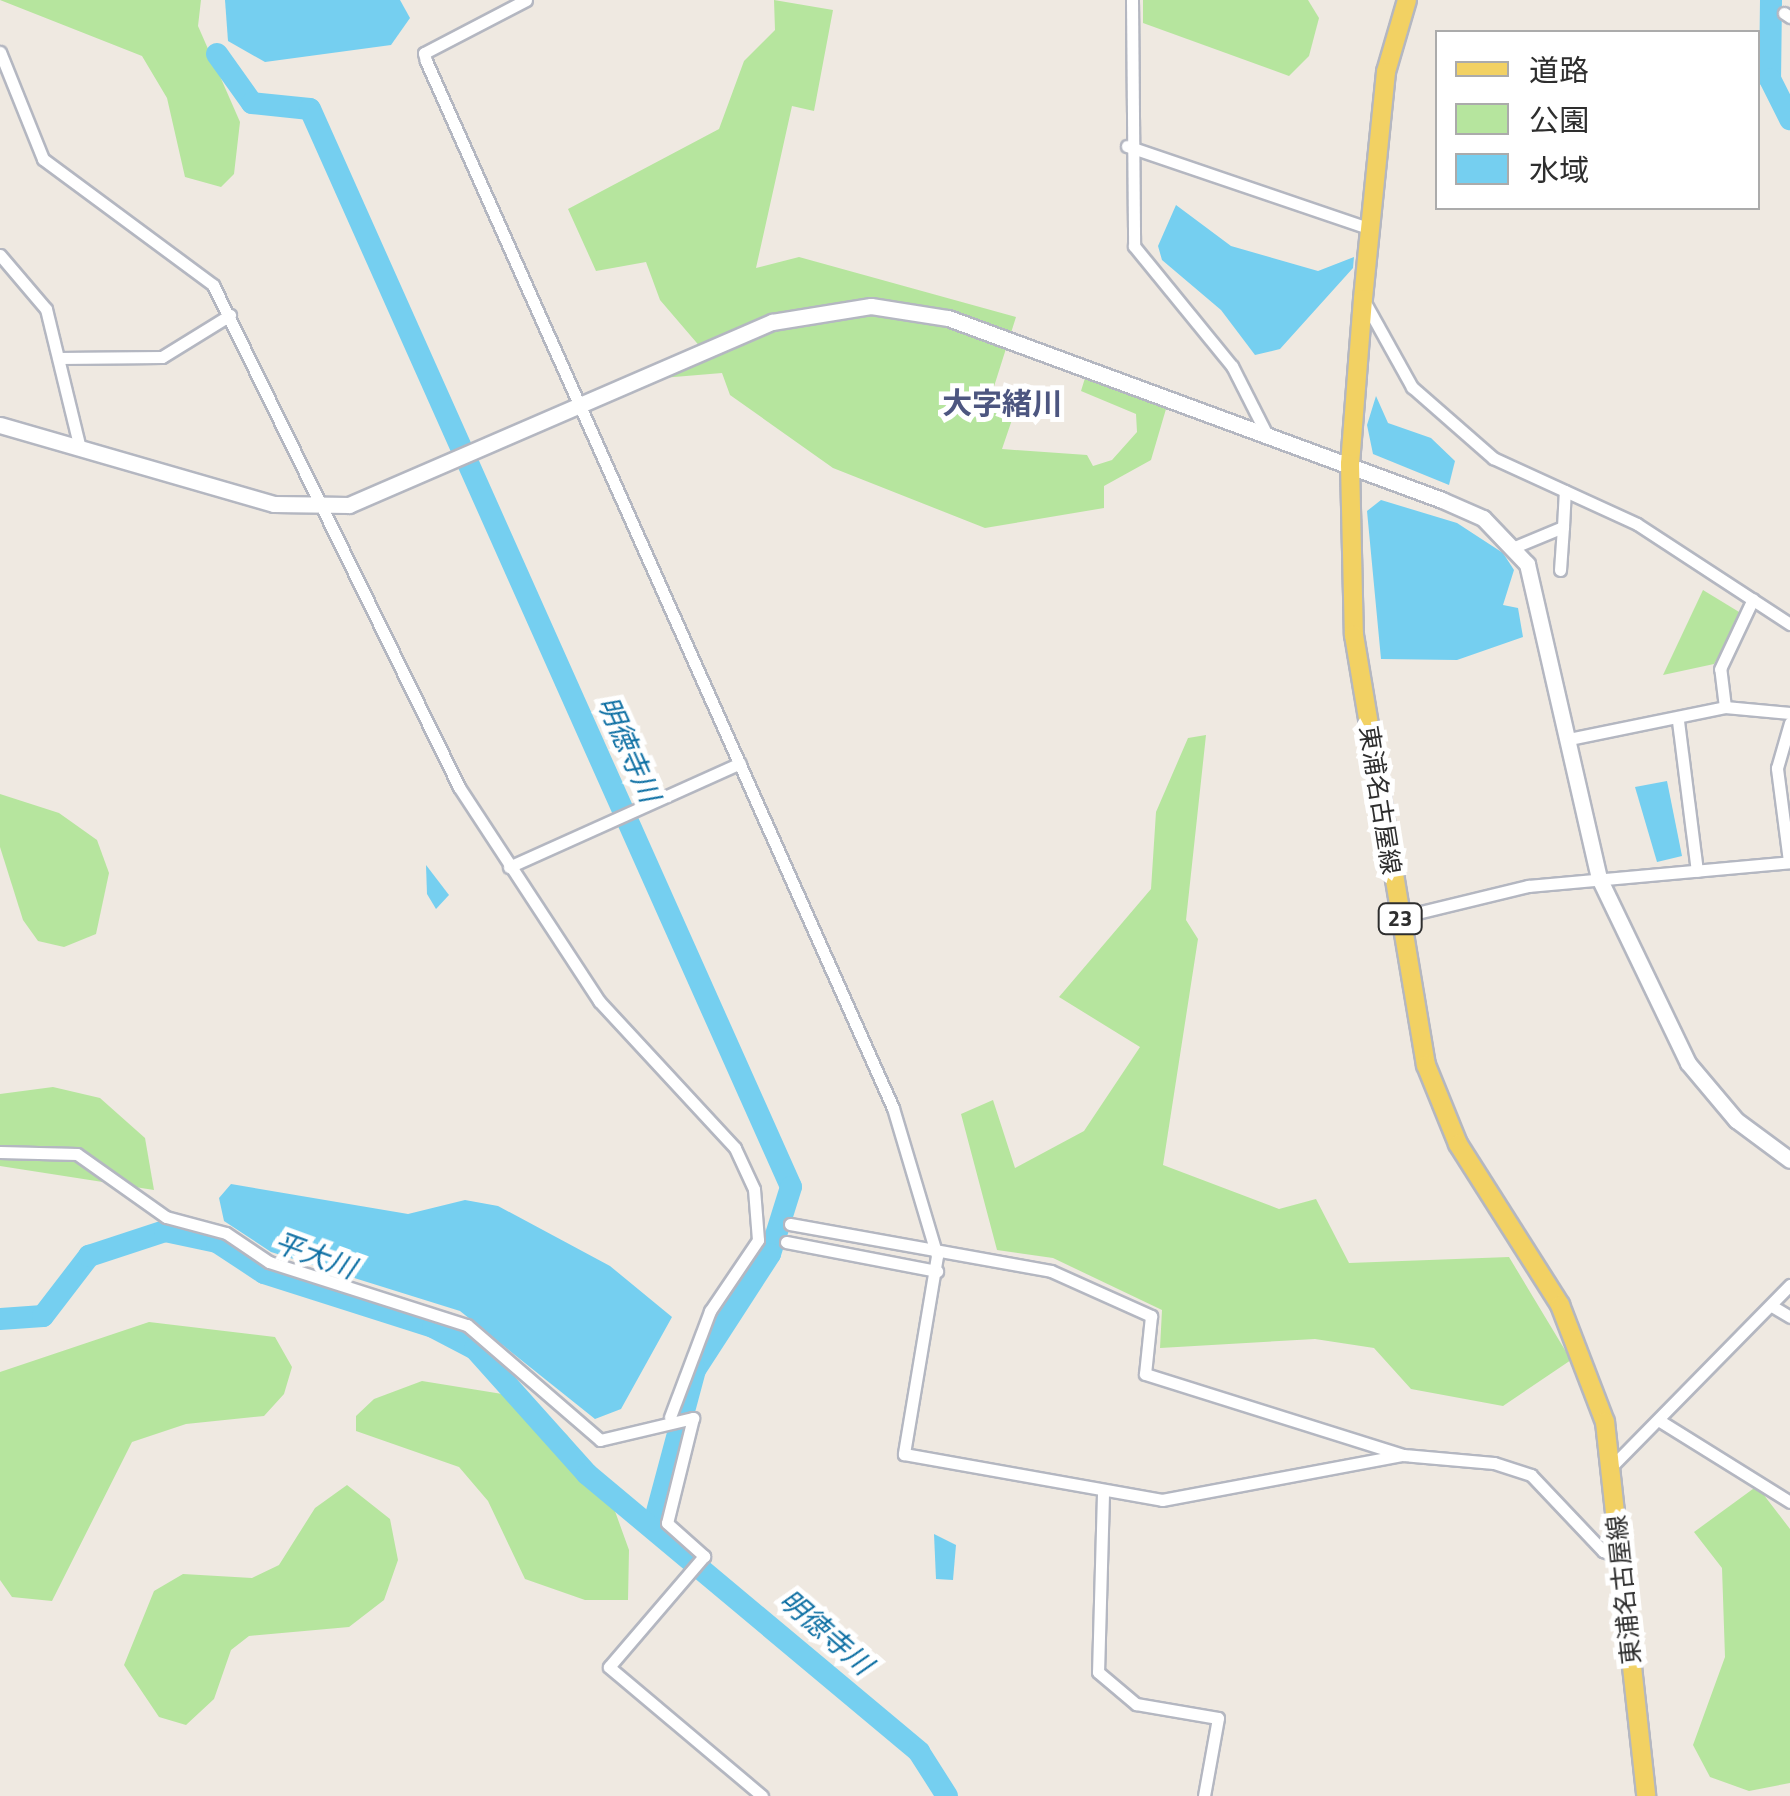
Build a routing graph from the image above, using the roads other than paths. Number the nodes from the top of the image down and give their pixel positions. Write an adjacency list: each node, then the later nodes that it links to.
1 (526, 0): 4 (street)
2 (1132, 0): 6 (street)
3 (1407, 0): 7 (main road, 東浦名古屋線 / 23)
4 (511, 6): 12 (street)
5 (0, 52): 10 (street)
6 (1128, 146): 7 (street); 14 (street)
7 (1371, 229): 9 (main road, 東浦名古屋線 / 23)
8 (0, 255): 11 (street)
9 (1363, 300): 16 (main road, 東浦名古屋線 / 23); 17 (street)
10 (230, 314): 11 (street); 18 (street)
11 (59, 358): 15 (street)
12 (580, 406): 14 (street); 18 (street); 29 (street)
13 (0, 425): 15 (street)
14 (1268, 438): 16 (street)
15 (80, 448): 18 (street)
16 (1350, 464): 20 (street); 34 (main road, 東浦名古屋線 / 23)
17 (1566, 491): 19 (street); 22 (street)
18 (324, 508): 31 (street)
19 (1563, 527): 20 (street); 21 (street)
20 (1518, 546): 28 (street)
21 (1560, 570)
22 (1753, 599): 23 (street); 24 (street)
23 (1790, 624)
24 (1725, 707): 25 (street); 26 (street)
25 (1790, 713)
26 (1678, 721): 28 (street); 32 (street)
27 (1790, 723): 30 (street)
28 (1569, 739): 33 (street)
29 (740, 763): 31 (street); 39 (street)
30 (1790, 862): 32 (street)
31 (509, 866): 44 (street)
32 (1697, 871): 33 (street)
33 (1599, 878): 34 (street); 36 (street)
34 (1400, 917): 47 (main road, 東浦名古屋線 / 23)
35 (0, 1152): 44 (street)
36 (1790, 1160)
37 (790, 1224): 39 (street)
38 (786, 1242): 40 (street)
39 (937, 1256): 40 (street); 46 (street)
40 (937, 1271): 48 (street)
41 (1790, 1285): 42 (street)
42 (1772, 1306): 43 (street); 45 (street)
43 (1790, 1317)
44 (670, 1417): 51 (street)
45 (1660, 1421): 47 (street); 49 (street)
46 (1403, 1455): 48 (street); 50 (street)
47 (1612, 1466): 50 (main road, 東浦名古屋線 / 23)
48 (1103, 1494): 52 (street)
49 (1790, 1502)
50 (1622, 1558): 53 (main road, 東浦名古屋線 / 23)
51 (762, 1796)
52 (1204, 1796)
53 (1646, 1796)

